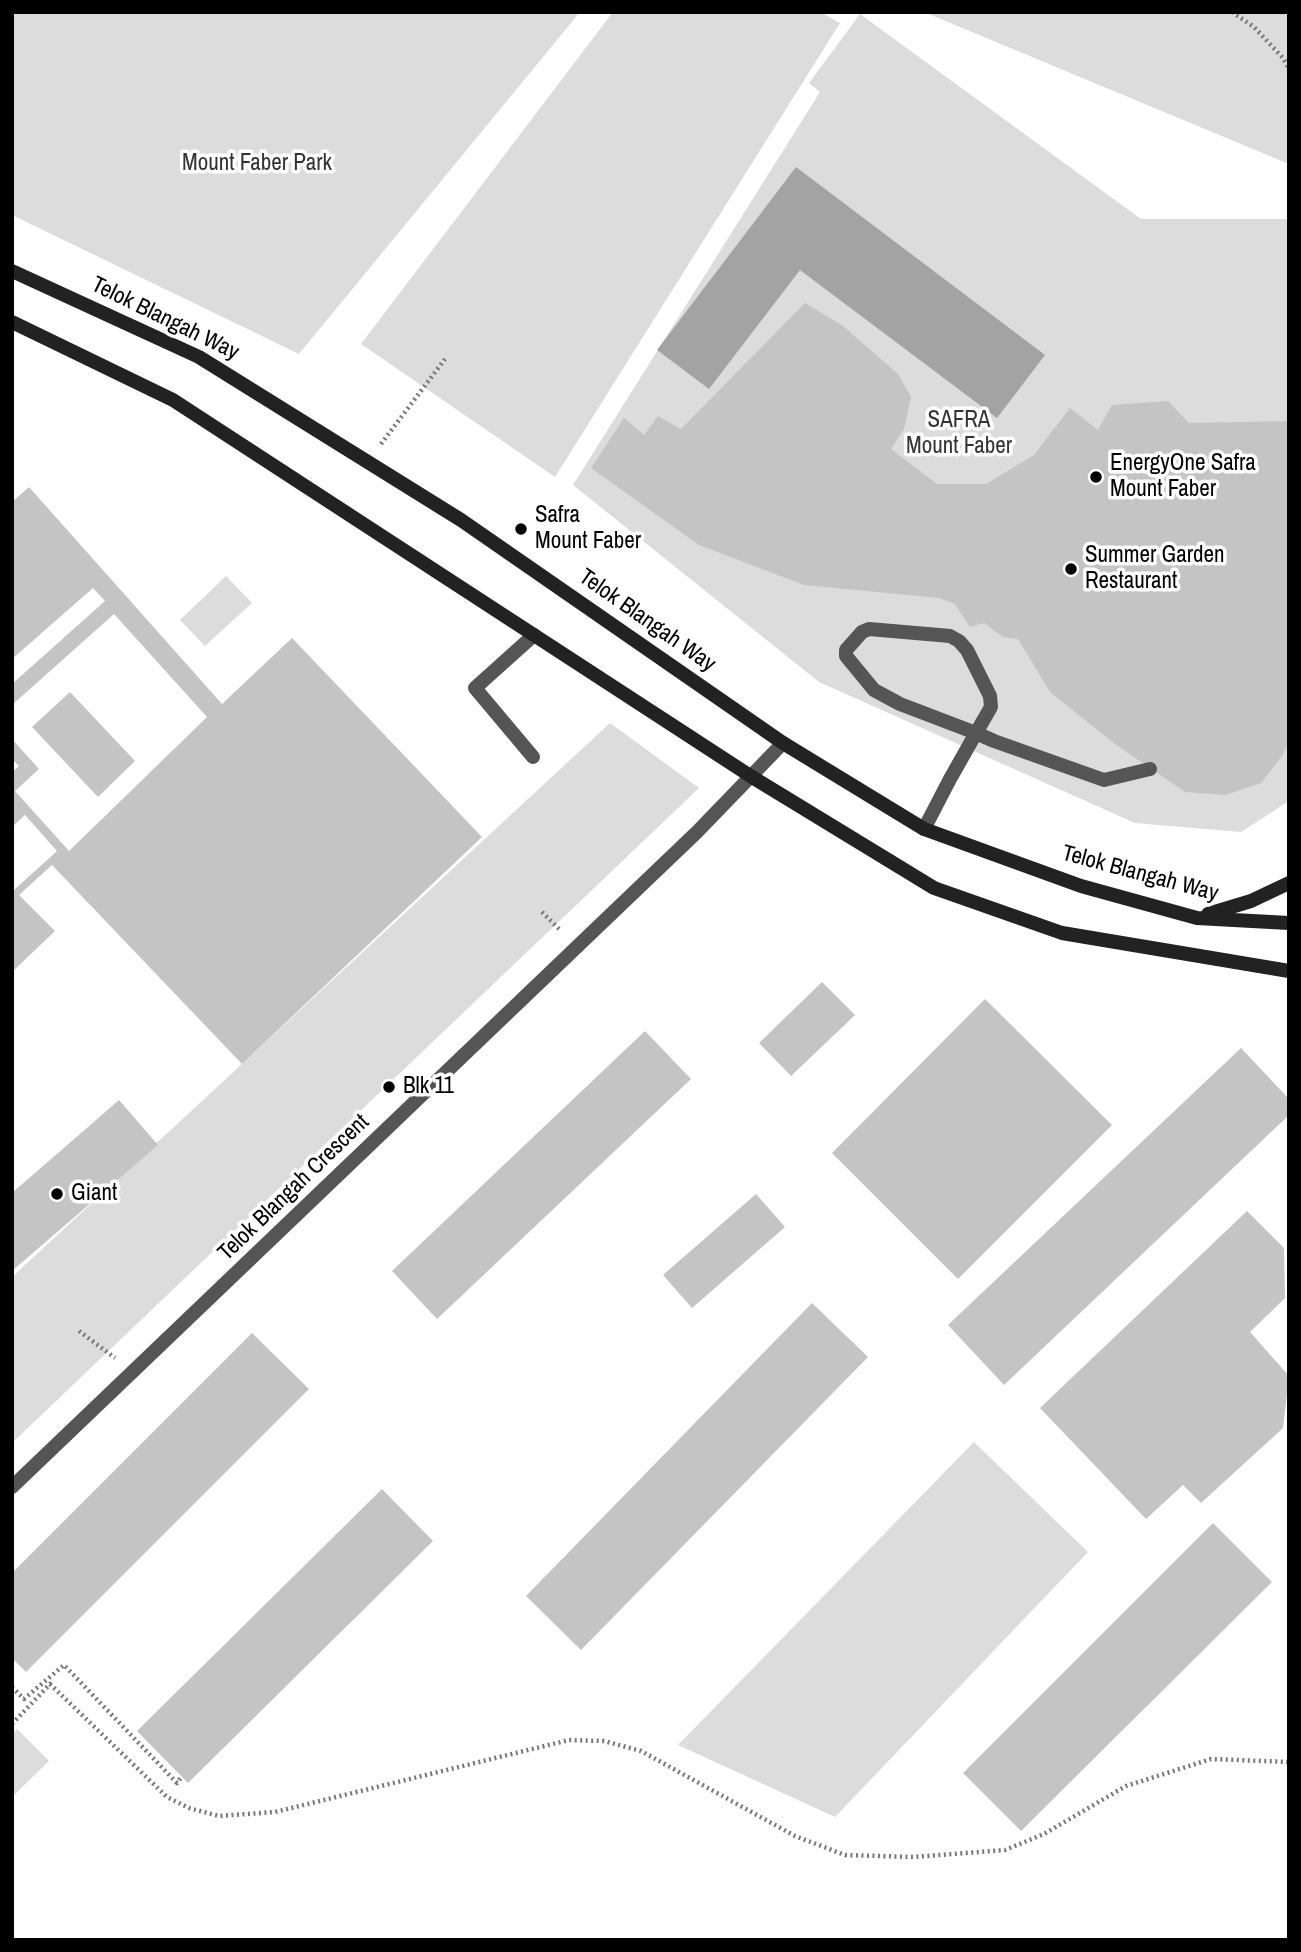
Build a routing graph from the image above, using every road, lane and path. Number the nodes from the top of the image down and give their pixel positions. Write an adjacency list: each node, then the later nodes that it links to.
1 (1232, 12): 2 (path)
2 (1289, 69)
3 (12, 271): 9 (main road, Telok Blangah Way)
4 (12, 322): 7 (main road)
5 (445, 359): 6 (path)
6 (379, 448)
7 (534, 635): 10 (street); 12 (main road)
8 (976, 733): 8 (street); 11 (street); 13 (street)
9 (783, 743): 12 (street, Telok Blangah Crescent); 13 (main road, Telok Blangah Way)
10 (533, 757)
11 (1150, 769)
12 (752, 777): 19 (main road); 22 (street, Telok Blangah Crescent)
13 (924, 829): 16 (main road, Telok Blangah Way)
14 (1289, 883): 16 (main road)
15 (542, 912): 17 (path)
16 (1197, 918): 18 (main road, Telok Blangah Way)
17 (552, 922)
18 (1289, 923)
19 (1289, 971)
20 (79, 1331): 21 (path)
21 (116, 1359)
22 (12, 1487)
23 (12, 1687): 26 (path)
24 (12, 1724): 25 (path)
25 (1289, 1762)
26 (182, 1776)

